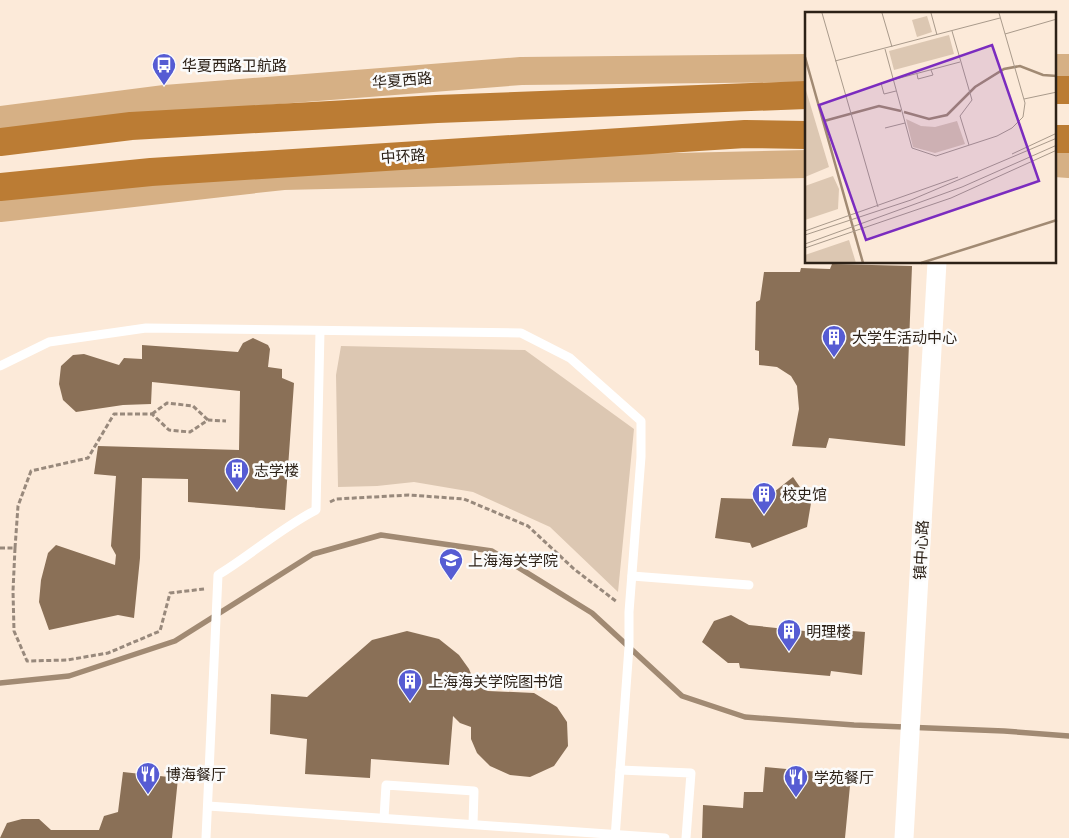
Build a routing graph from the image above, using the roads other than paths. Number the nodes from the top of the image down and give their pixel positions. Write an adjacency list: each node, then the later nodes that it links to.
1 (805, 68): 7 (main road, 华夏西路)
2 (1056, 68): 3 (main road)
3 (1069, 68)
4 (1056, 90): 5 (highway)
5 (1069, 90)
6 (805, 95): 9 (highway)
7 (0, 120)
8 (805, 135): 11 (highway, 中环路)
9 (0, 142)
10 (805, 164): 12 (main road)
11 (0, 187)
12 (0, 208)
13 (937, 264): 26 (street, 镇中心路)
14 (320, 331): 15 (lane); 16 (lane); 19 (lane)
15 (0, 366)
16 (632, 576): 17 (lane); 18 (lane)
17 (749, 585)
18 (620, 770): 22 (lane); 25 (lane)
19 (208, 806): 20 (lane); 23 (lane)
20 (384, 818): 21 (lane); 21 (lane)
21 (473, 824): 22 (lane)
22 (616, 836): 24 (lane)
23 (206, 838)
24 (665, 838)
25 (686, 838)
26 (904, 838)

